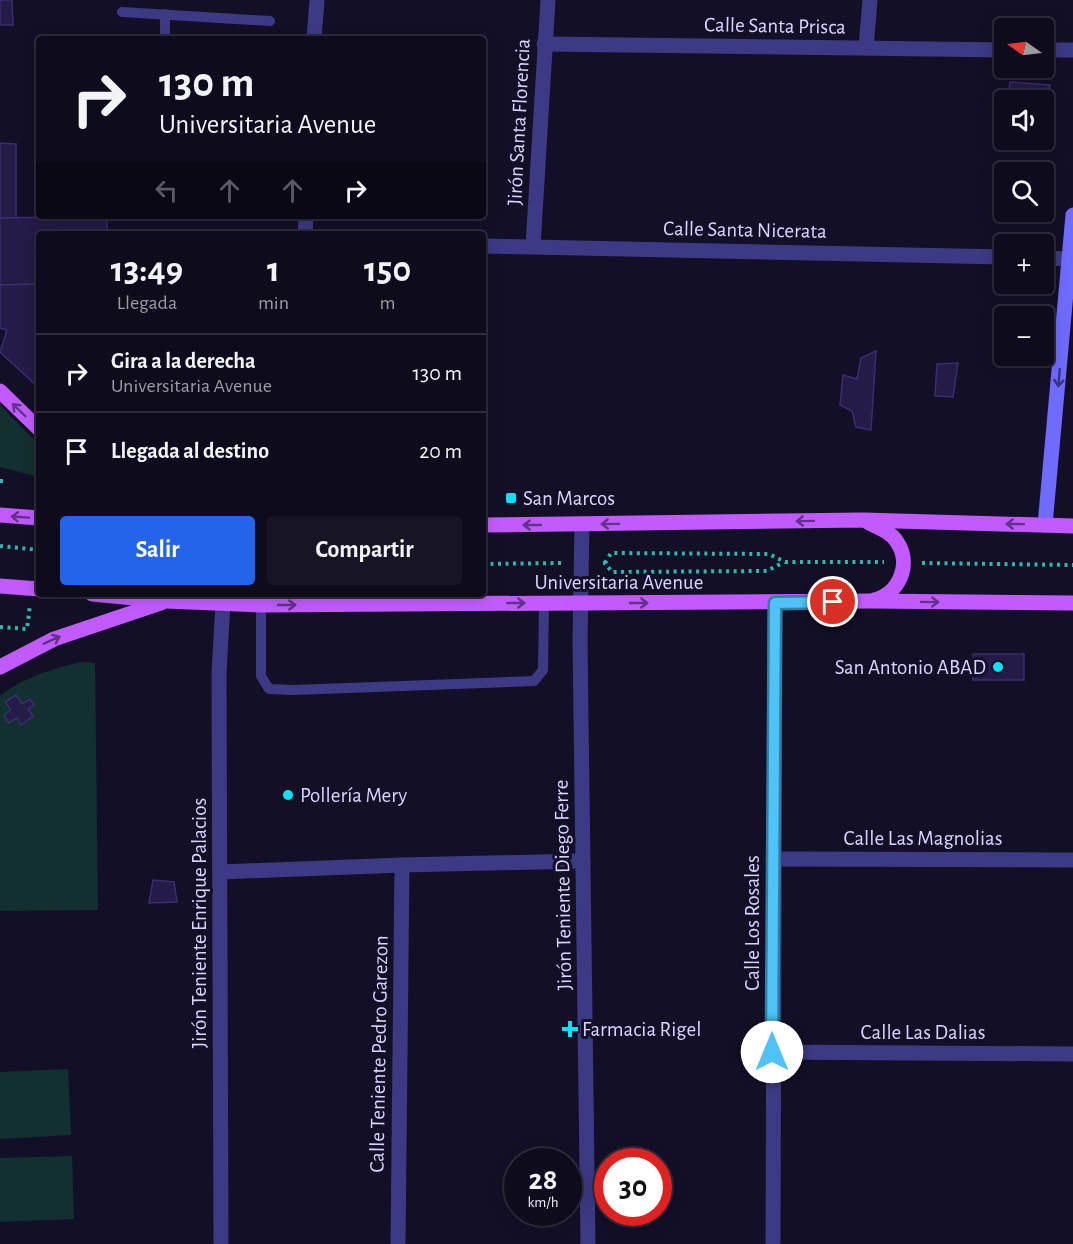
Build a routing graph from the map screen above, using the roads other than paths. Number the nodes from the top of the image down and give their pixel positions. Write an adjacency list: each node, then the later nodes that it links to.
1 (317, 0): 8 (street)
2 (548, 0): 9 (street, Jirón Santa Florencia)
3 (870, 0): 10 (street)
4 (122, 12): 5 (lane)
5 (165, 14): 6 (lane); 7 (lane)
6 (270, 21)
7 (165, 36)
8 (314, 36)
9 (544, 44): 10 (street, Calle Santa Prisca); 16 (street, Jirón Santa Florencia)
10 (866, 48): 11 (street, Calle Santa Prisca)
11 (994, 50)
12 (1054, 50): 13 (street)
13 (1073, 50)
14 (1073, 215): 19 (main road)
15 (486, 246): 16 (street, Calle Santa Nicerata)
16 (533, 246): 17 (street, Calle Santa Nicerata)
17 (994, 258)
18 (1054, 258): 19 (street)
19 (1071, 259): 27 (main road, one-way to 27)
20 (0, 391): 21 (main road, one-way to 20)
21 (36, 426)
22 (0, 515): 23 (main road, one-way to 22)
23 (36, 518)
24 (863, 520): 25 (main road, one-way to 25); 27 (main road, one-way to 24); 33 (main road)
25 (582, 524): 26 (main road, one-way to 26); 36 (street, Jirón Teniente Diego Ferre)
26 (486, 525)
27 (1045, 525): 28 (main road)
28 (1073, 526)
29 (0, 586): 30 (main road)
30 (36, 588)
31 (124, 597): 32 (main road, Universitaria Avenue)
32 (166, 601): 34 (main road, Universitaria Avenue); 40 (main road, one-way to 32)
33 (871, 601): 37 (main road, Universitaria Avenue); 38 (main road, Universitaria Avenue, one-way to 38)
34 (223, 603): 39 (main road, Universitaria Avenue); 45 (street, Jirón Teniente Enrique Palacios)
35 (544, 603): 36 (main road, Universitaria Avenue); 39 (main road, Universitaria Avenue, one-way to 35); 39 (lane)
36 (581, 603): 37 (main road, Universitaria Avenue, one-way to 37); 43 (street, Jirón Teniente Diego Ferre)
37 (775, 603): 41 (street, Calle Los Rosales)
38 (1073, 603)
39 (261, 605)
40 (0, 667)
41 (773, 859): 42 (street, Calle Las Magnolias); 46 (street, Calle Los Rosales)
42 (1073, 860)
43 (583, 861): 44 (street); 50 (street, Jirón Teniente Diego Ferre)
44 (402, 865): 45 (street); 49 (street, Calle Teniente Pedro Garezon)
45 (220, 872): 48 (street, Jirón Teniente Enrique Palacios)
46 (772, 1052): 47 (street, Calle Las Dalias); 51 (street, Calle Los Rosales)
47 (1073, 1054)
48 (221, 1244)
49 (398, 1244)
50 (588, 1244)
51 (773, 1244)

